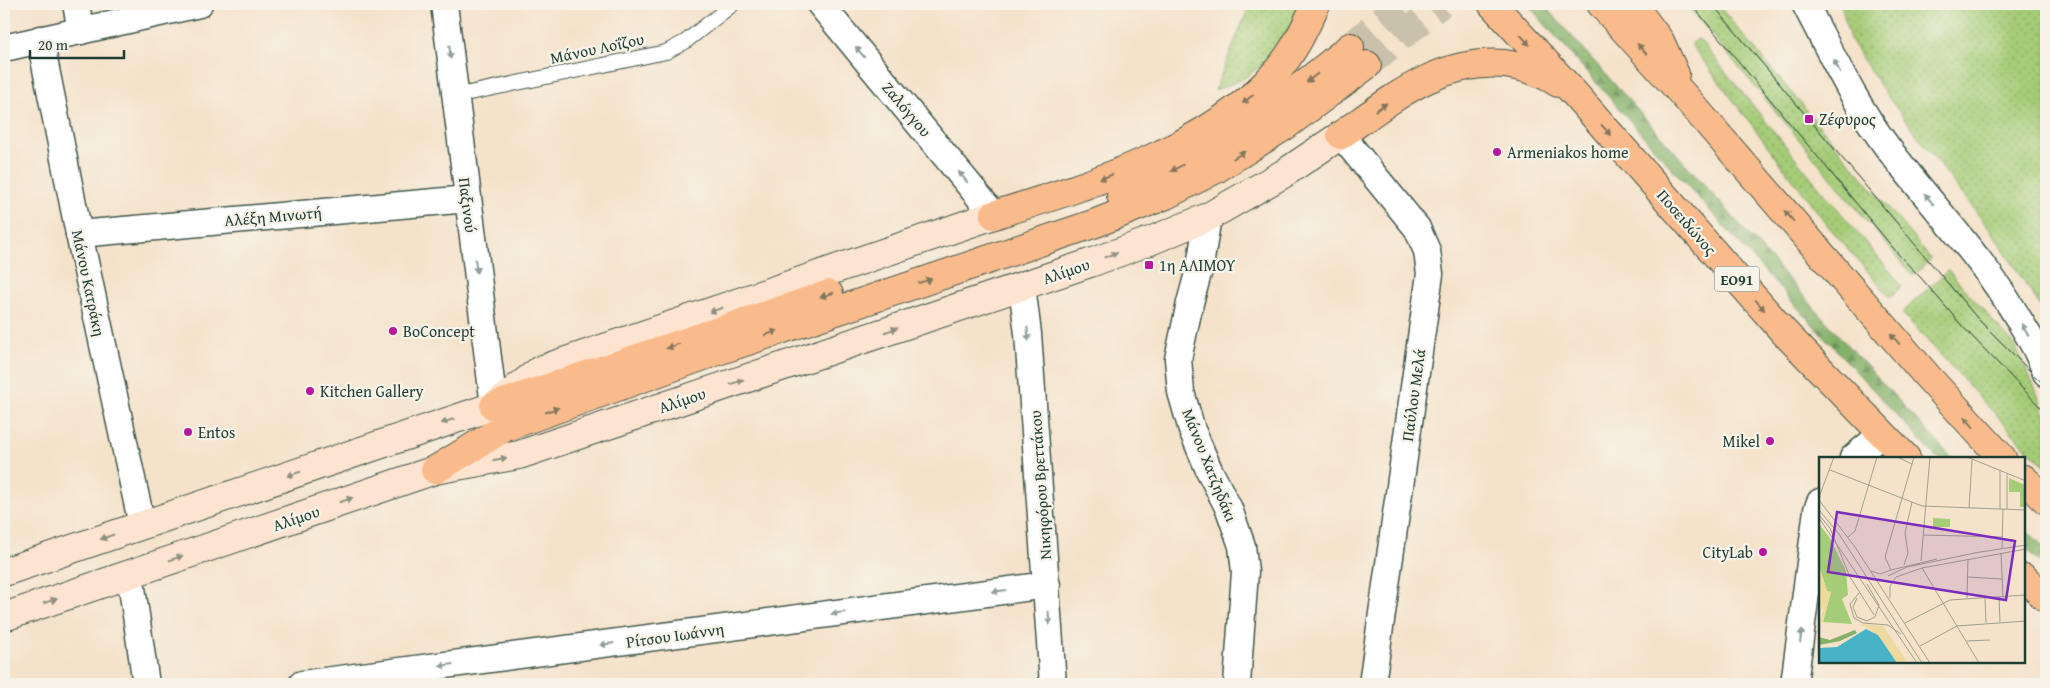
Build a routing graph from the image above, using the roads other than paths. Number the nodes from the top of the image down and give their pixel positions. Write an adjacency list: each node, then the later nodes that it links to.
1 (76, 4): 11 (street)
2 (199, 4): 11 (street)
3 (444, 4): 15 (street, Παξινού, one-way to 15)
4 (733, 4): 15 (lane, Μάνου Λοΐζου)
5 (820, 4): 19 (street, Ζαλόγγου, one-way to 5)
6 (1316, 4): 19 (highway, one-way to 19)
7 (1492, 4): 14 (highway, Ποσειδώνος / ΕΟ91, one-way to 14)
8 (1600, 4): 16 (highway, one-way to 8)
9 (1632, 4): 16 (highway)
10 (1805, 4): 23 (street, one-way to 10)
11 (81, 31): 12 (street)
12 (40, 39): 13 (street); 21 (street, Μάνου Κατράκη)
13 (4, 48)
14 (1574, 94): 17 (highway, one-way to 14); 25 (highway, Ποσειδώνος / ΕΟ91, one-way to 25)
15 (455, 96): 18 (street, Παξινού)
16 (1686, 98): 28 (highway, one-way to 16)
17 (1341, 135): 20 (main road, Αλίμου); 44 (street, Παύλου Μελά)
18 (468, 199): 21 (street, Αλέξη Μινωτή); 24 (street, Παξινού, one-way to 24)
19 (994, 215): 24 (main road, one-way to 24)
20 (1208, 217): 22 (main road, Αλίμου, one-way to 20); 43 (street, Μάνου Χατζηδάκι)
21 (79, 234): 33 (street, Μάνου Κατράκη)
22 (1022, 286): 29 (main road, Αλίμου, one-way to 22); 37 (street, Νικηφόρου Βρεττάκου, one-way to 37)
23 (2046, 373)
24 (494, 406): 29 (highway, one-way to 24); 33 (main road, one-way to 33)
25 (1882, 434): 26 (street); 27 (highway, Ποσειδώνος / ΕΟ91)
26 (1854, 457)
27 (1905, 457)
28 (2001, 457)
29 (435, 470): 35 (main road, Αλίμου, one-way to 29)
30 (2025, 480): 31 (highway)
31 (2046, 500)
32 (1819, 505): 45 (street, one-way to 32)
33 (142, 525): 34 (main road, one-way to 34)
34 (4, 572)
35 (130, 574): 39 (main road, Αλίμου, one-way to 35); 40 (street)
36 (2025, 579): 38 (highway)
37 (1047, 585): 41 (street, Ρίτσου Ιωάννη, one-way to 41); 42 (street, Νικηφόρου Βρεττάκου, one-way to 42)
38 (2046, 598)
39 (4, 617)
40 (146, 684)
41 (302, 684)
42 (1053, 684)
43 (1237, 684)
44 (1372, 684)
45 (1794, 684)

